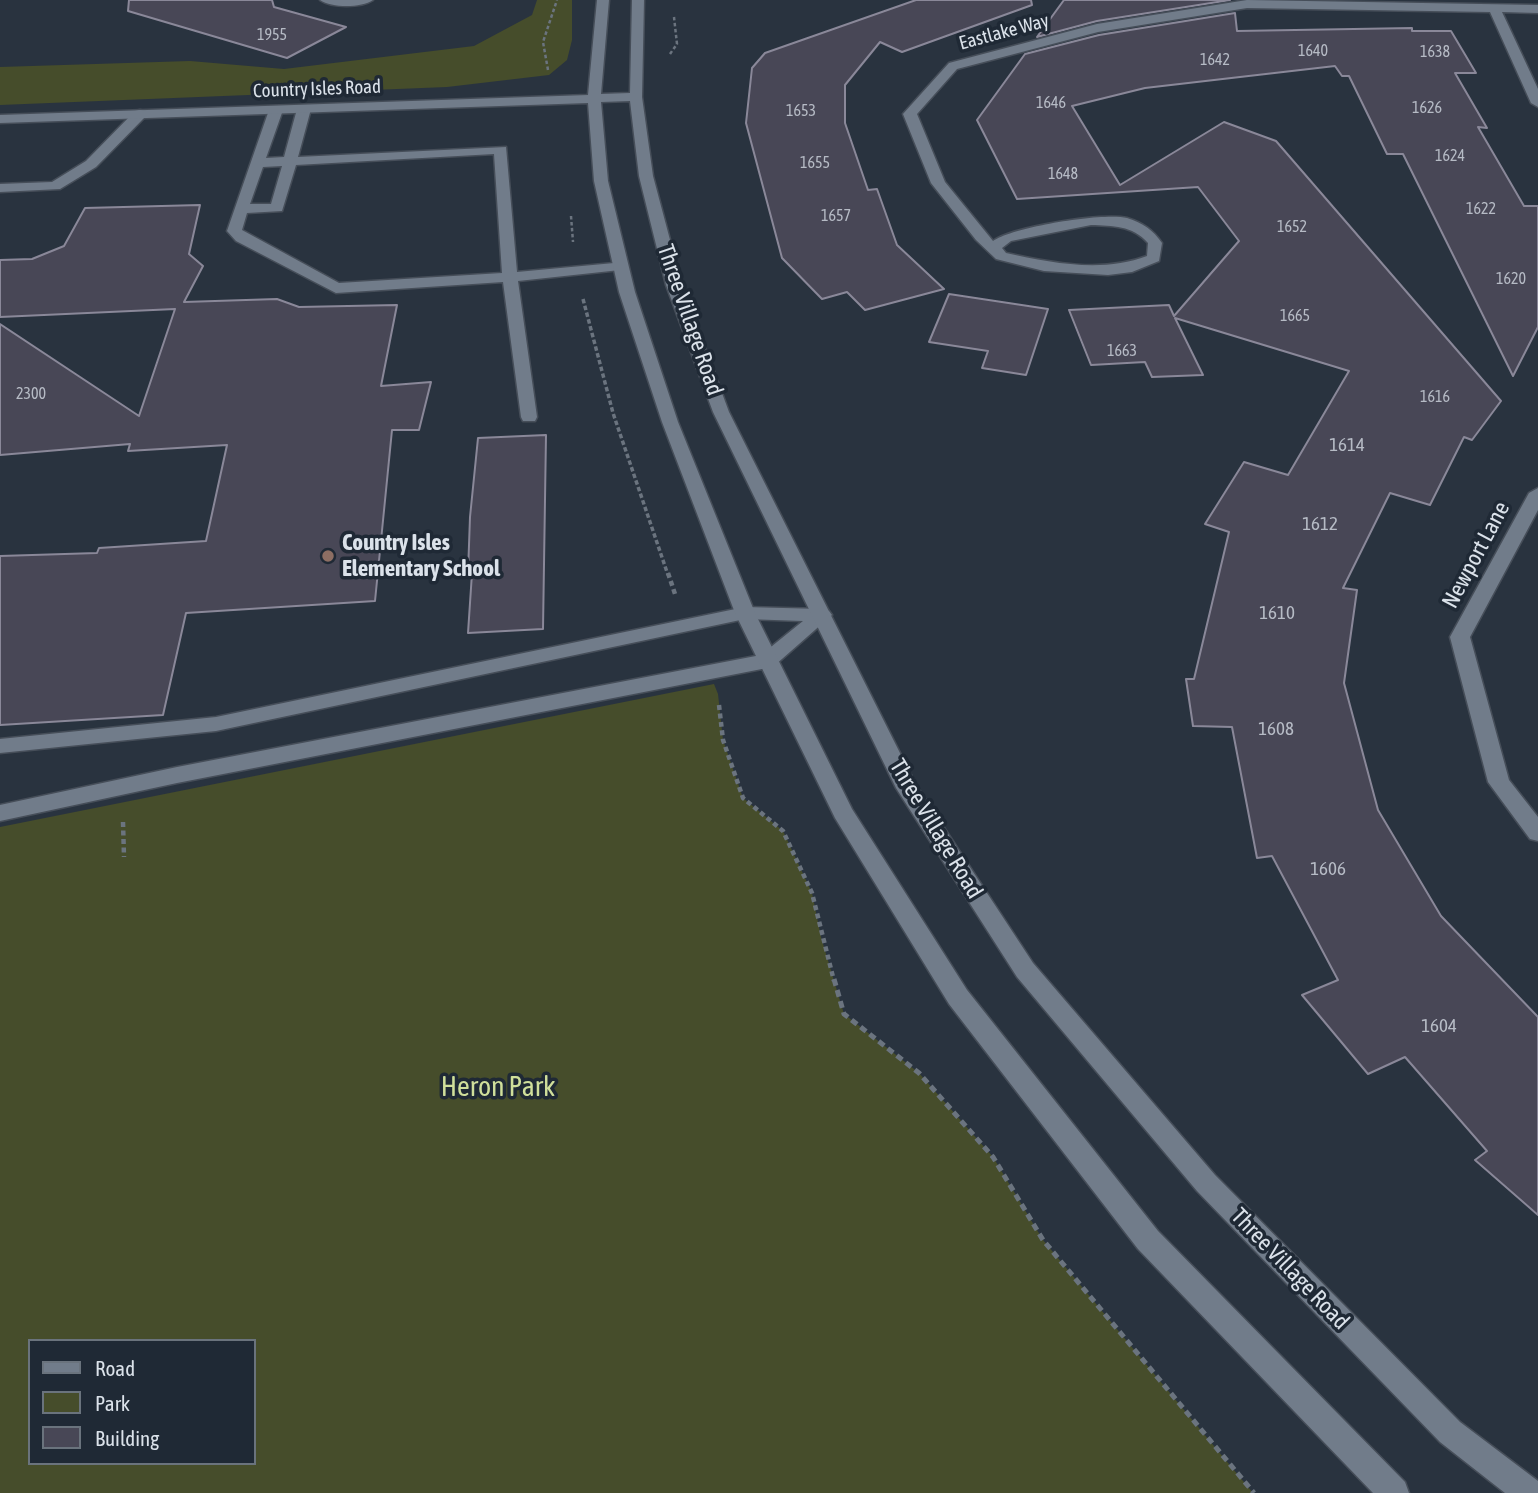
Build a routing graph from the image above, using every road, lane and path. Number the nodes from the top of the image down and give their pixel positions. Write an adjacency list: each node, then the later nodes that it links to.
1 (326, 0): 2 (street)
2 (367, 0)
3 (557, 0): 8 (path)
4 (603, 0): 10 (street, Three Village Road)
5 (638, 0): 9 (street, Three Village Road)
6 (1494, 8): 7 (street, Eastlake Way); 11 (street); 21 (street, Eastlake Way)
7 (1538, 9)
8 (549, 75)
9 (636, 97): 10 (street, Country Isles Road); 29 (street, Three Village Road)
10 (594, 99): 12 (street, Country Isles Road); 22 (street, Three Village Road)
11 (1538, 103)
12 (304, 109): 13 (street, Country Isles Road); 16 (street)
13 (276, 110): 14 (street, Country Isles Road); 17 (street)
14 (140, 114): 15 (street, Country Isles Road); 18 (street)
15 (0, 119)
16 (290, 161): 17 (street); 19 (street); 24 (street)
17 (257, 163): 19 (street)
18 (0, 188)
19 (241, 209): 24 (street)
20 (571, 216): 23 (path)
21 (993, 248): 21 (street, Eastlake Way)
22 (620, 265): 23 (street); 28 (street, Three Village Road)
23 (575, 270): 24 (street); 27 (path)
24 (510, 277): 25 (street)
25 (529, 417)
26 (1538, 493): 35 (street, Newport Lane)
27 (678, 605)
28 (745, 613): 29 (street); 30 (street, Three Village Road); 32 (street)
29 (822, 615): 30 (street); 39 (street, Three Village Road)
30 (767, 661): 33 (street); 38 (street, Three Village Road)
31 (718, 694): 37 (path)
32 (0, 746)
33 (0, 813)
34 (123, 814): 36 (path)
35 (1538, 833)
36 (124, 857)
37 (1254, 1493)
38 (1394, 1493)
39 (1529, 1493)

